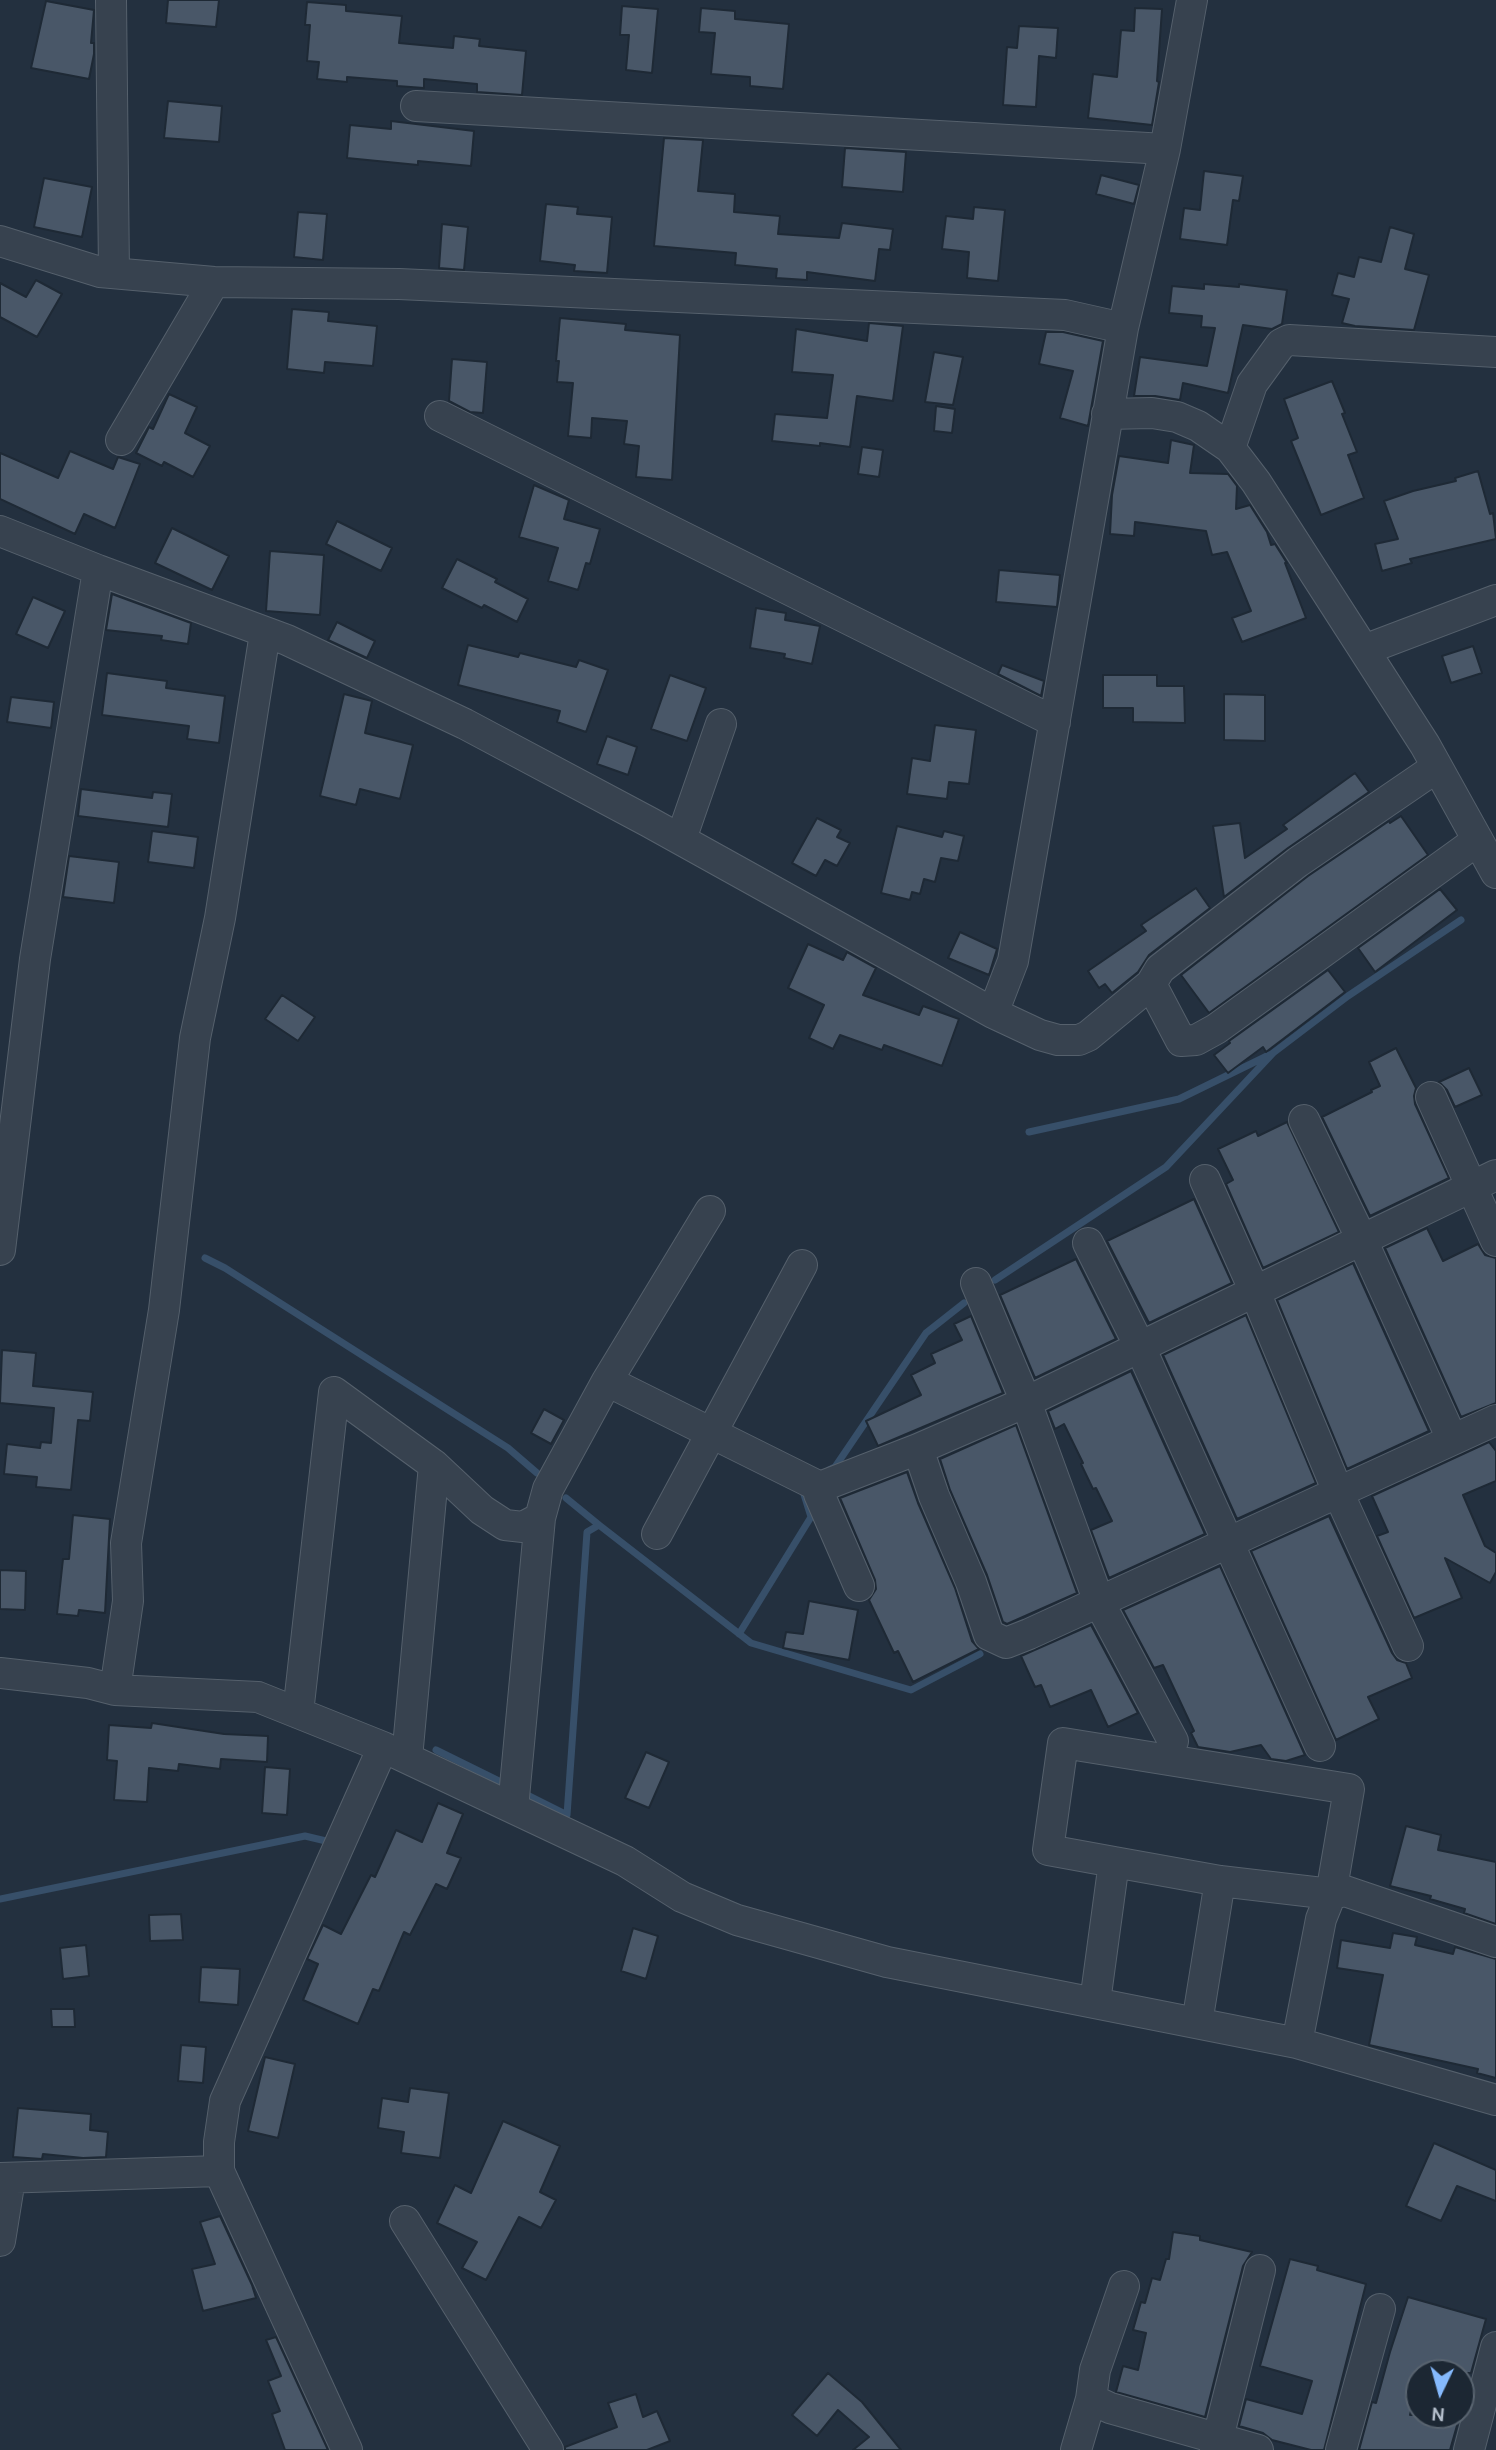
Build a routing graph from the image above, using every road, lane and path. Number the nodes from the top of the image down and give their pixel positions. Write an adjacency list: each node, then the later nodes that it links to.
1 (111, 0): 6 (street)
2 (1192, 0): 4 (street)
3 (416, 106): 4 (street)
4 (1165, 149): 8 (street)
5 (0, 241): 6 (street)
6 (114, 273): 7 (street)
7 (214, 282): 8 (street); 12 (street)
8 (1123, 328): 10 (street)
9 (1496, 352): 13 (street)
10 (1107, 414): 13 (street); 19 (street)
11 (440, 416): 19 (street)
12 (121, 440)
13 (1230, 449): 18 (street)
14 (0, 531): 15 (street)
15 (97, 570): 17 (street); 34 (street)
16 (1496, 600): 18 (street)
17 (265, 632): 22 (street); 55 (street)
18 (1364, 650): 21 (street)
19 (1055, 722): 25 (street)
20 (721, 724): 22 (street)
21 (1437, 767): 23 (street); 24 (street)
22 (681, 839): 25 (street)
23 (1488, 851): 24 (street)
24 (1151, 984): 25 (street)
25 (993, 1013)
26 (1431, 1097): 29 (street)
27 (1304, 1120): 31 (street)
28 (1205, 1180): 37 (street)
29 (1484, 1181): 31 (street); 32 (street)
30 (710, 1211): 39 (street)
31 (1362, 1240): 37 (street); 43 (street)
32 (1496, 1241)
33 (1088, 1242): 38 (street)
34 (0, 1250)
35 (802, 1265): 42 (street)
36 (976, 1283): 40 (street)
37 (1255, 1292): 38 (street); 47 (street)
38 (1140, 1347): 40 (street); 50 (street)
39 (607, 1381): 42 (street); 48 (street)
40 (1026, 1402): 44 (street); 52 (street)
41 (1496, 1420): 43 (street)
42 (712, 1434): 46 (street); 49 (street)
43 (1452, 1439): 47 (street)
44 (918, 1450): 46 (street); 52 (street)
45 (434, 1465): 48 (street); 56 (street); 59 (street)
46 (820, 1487): 51 (street)
47 (1338, 1492): 50 (street); 53 (street)
48 (540, 1518): 60 (street)
49 (657, 1534)
50 (1228, 1542): 52 (street); 58 (street)
51 (859, 1586)
52 (1099, 1602): 57 (street)
53 (1408, 1646)
54 (0, 1673): 55 (street)
55 (115, 1690): 56 (street)
56 (298, 1713): 59 (street)
57 (1173, 1741)
58 (1320, 1746)
59 (395, 1752): 60 (street); 69 (street)
60 (513, 1808): 65 (street)
61 (1114, 1862): 62 (street); 63 (street); 65 (street)
62 (1220, 1881): 63 (street); 66 (street)
63 (1331, 1894): 64 (street); 67 (street)
64 (1496, 1942)
65 (1095, 2002): 66 (street)
66 (1197, 2023): 67 (street)
67 (1297, 2043): 68 (street)
68 (1496, 2100)
69 (219, 2171): 70 (street); 79 (street)
70 (5, 2178): 72 (street)
71 (405, 2221): 80 (street)
72 (0, 2241)
73 (1260, 2270): 78 (street)
74 (1124, 2286): 77 (street)
75 (1381, 2309): 83 (street)
76 (1496, 2347): 84 (street)
77 (1091, 2399): 78 (street); 81 (street)
78 (1217, 2444): 82 (street)
79 (347, 2450)
80 (548, 2450)
81 (1076, 2450)
82 (1258, 2450)
83 (1341, 2450)
84 (1469, 2450)

